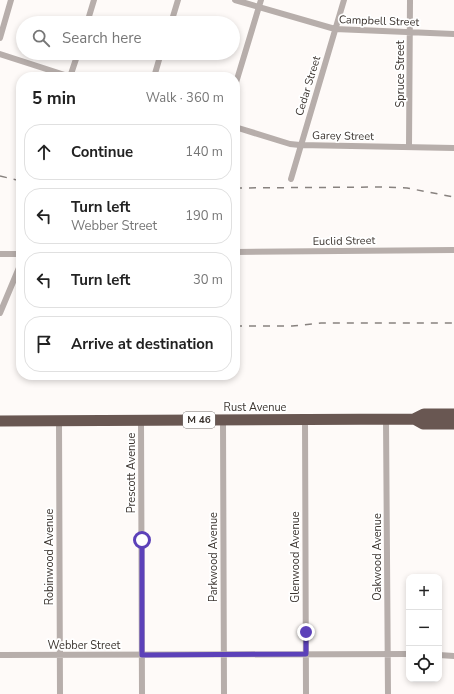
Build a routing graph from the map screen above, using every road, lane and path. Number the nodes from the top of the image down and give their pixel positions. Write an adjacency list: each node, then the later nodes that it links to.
1 (11, 0): 14 (street)
2 (94, 0): 9 (street)
3 (178, 0): 10 (street)
4 (235, 0): 8 (street, Campbell Street)
5 (261, 0): 8 (street)
6 (344, 0): 11 (street, Cedar Street)
7 (410, 0): 12 (street, Spruce Street)
8 (259, 7): 11 (street, Campbell Street); 23 (street)
9 (89, 16)
10 (173, 16)
11 (335, 29): 12 (street, Campbell Street); 25 (street, Cedar Street)
12 (410, 32): 13 (street, Campbell Street); 26 (street, Spruce Street)
13 (454, 34)
14 (0, 38)
15 (0, 54): 16 (street)
16 (16, 59)
17 (19, 60): 20 (street)
18 (76, 60): 21 (street)
19 (159, 60): 22 (street)
20 (56, 72)
21 (72, 72)
22 (155, 72)
23 (239, 72)
24 (240, 128): 25 (street, Garey Street)
25 (300, 145): 26 (street, Garey Street); 28 (street, Cedar Street)
26 (409, 147): 27 (street, Garey Street)
27 (454, 148)
28 (291, 179)
29 (454, 250): 30 (street, Euclid Street)
30 (240, 252)
31 (0, 254): 32 (street)
32 (16, 254)
33 (16, 273): 34 (street)
34 (0, 313)
35 (454, 414): 37 (highway, Rust Avenue / M 46)
36 (386, 419): 37 (highway, Rust Avenue / M 46); 40 (highway, Rust Avenue / M 46); 46 (street, Oakwood Avenue)
37 (414, 419): 43 (highway, Rust Avenue / M 46)
38 (141, 420): 39 (highway, Rust Avenue / M 46); 42 (highway, Rust Avenue / M 46); 50 (street, Prescott Avenue)
39 (223, 420): 40 (highway, Rust Avenue / M 46); 44 (street, Parkwood Avenue)
40 (305, 420): 45 (street, Glenwood Avenue)
41 (0, 421): 42 (highway, Rust Avenue / M 46)
42 (59, 421): 49 (street, Robinwood Avenue)
43 (454, 424)
44 (224, 654): 45 (street, Webber Street); 50 (street, Webber Street); 55 (street, Parkwood Avenue)
45 (306, 654): 46 (street, Webber Street); 56 (street, Glenwood Avenue)
46 (388, 654): 47 (street, Webber Street); 57 (street, Oakwood Avenue)
47 (406, 654)
48 (0, 655): 49 (street, Webber Street)
49 (60, 655): 50 (street, Webber Street); 53 (street, Robinwood Avenue)
50 (142, 655): 54 (street, Prescott Avenue)
51 (442, 655): 52 (street)
52 (454, 656)
53 (60, 694)
54 (142, 694)
55 (224, 694)
56 (306, 694)
57 (388, 694)

